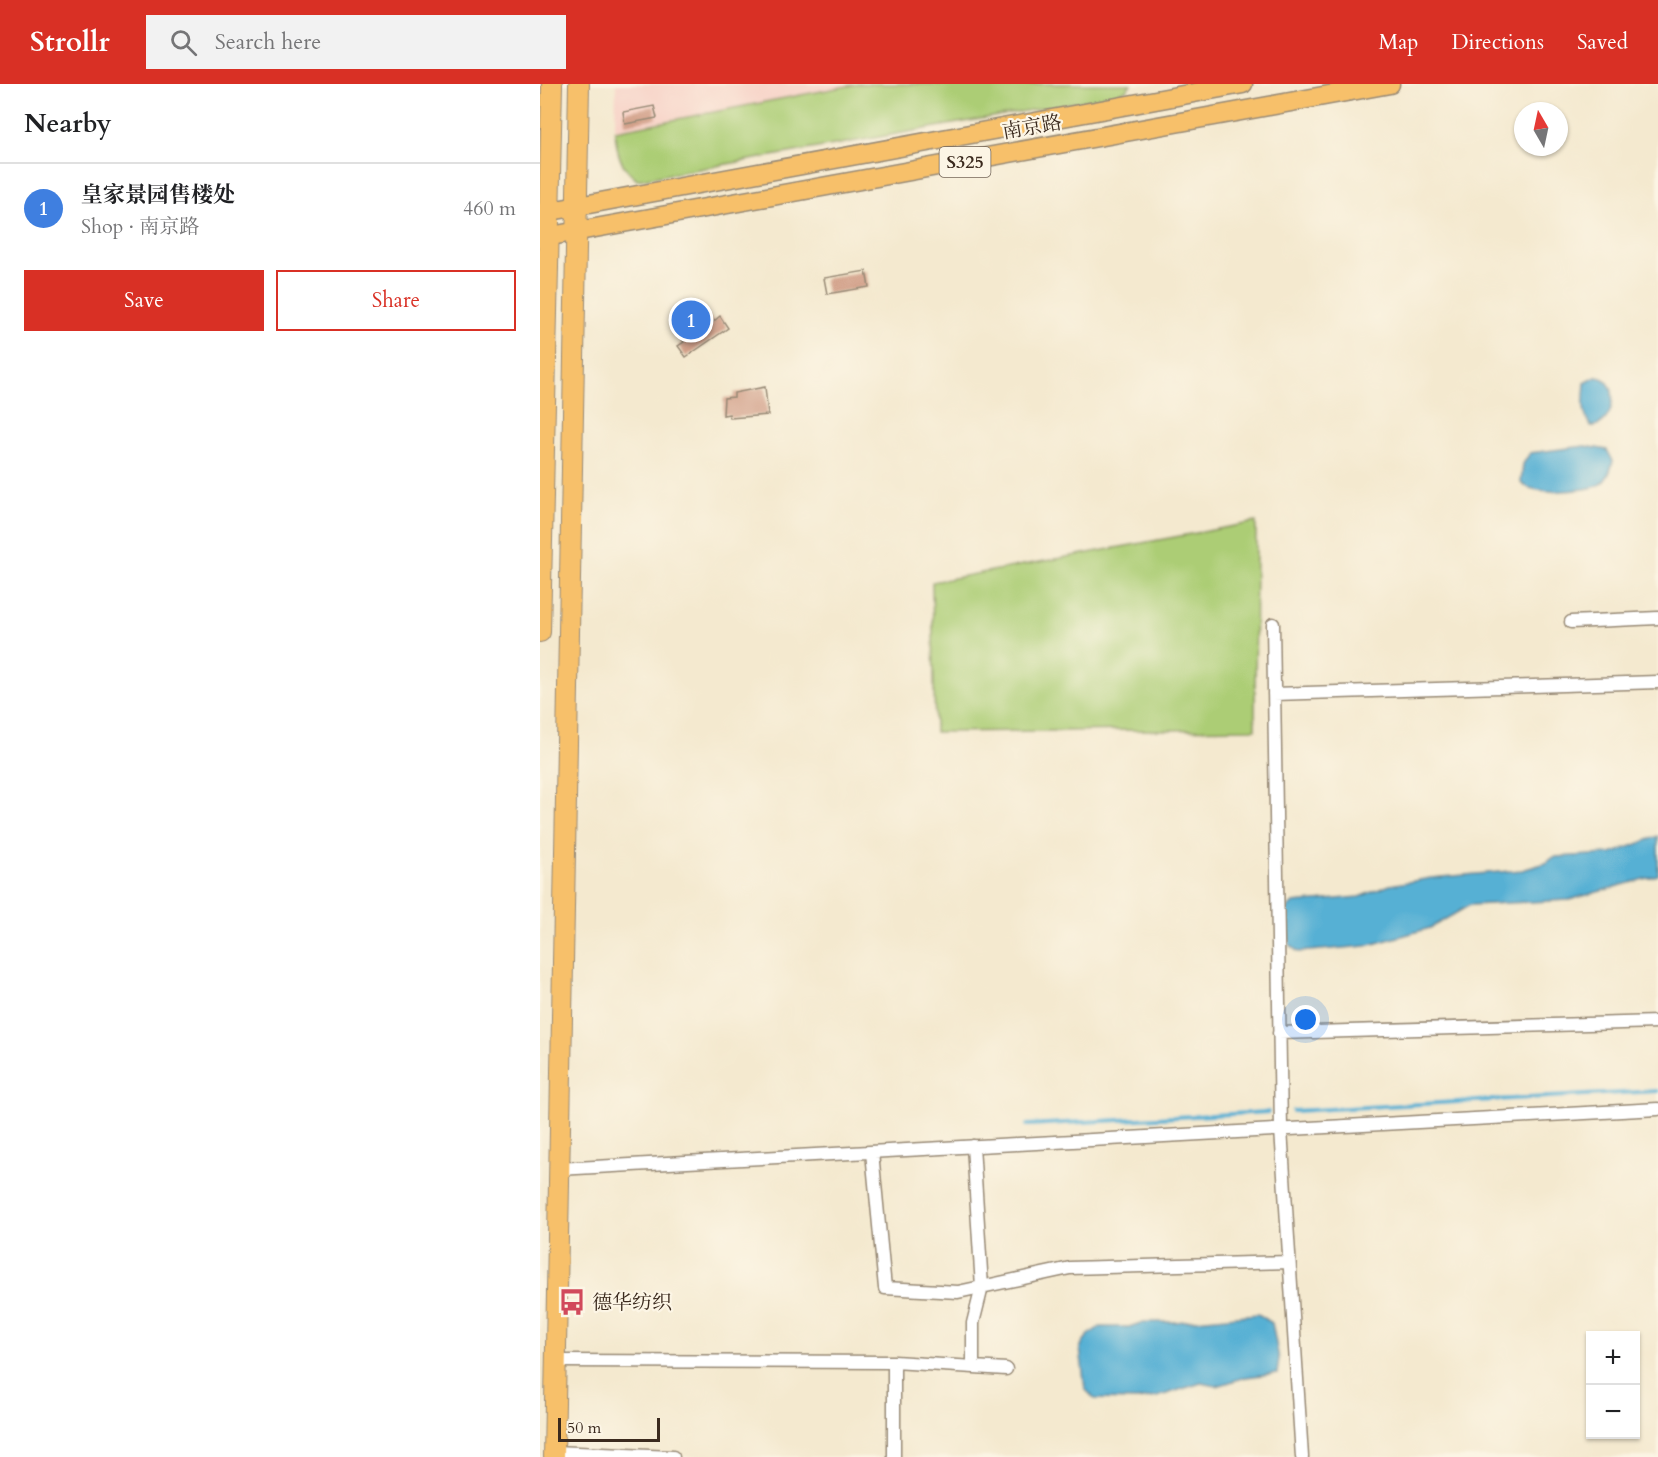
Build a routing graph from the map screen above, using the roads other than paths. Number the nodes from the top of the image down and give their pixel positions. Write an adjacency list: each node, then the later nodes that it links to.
1 (552, 84): 6 (highway)
2 (579, 84): 5 (highway)
3 (1242, 84): 5 (main road, 南京路 / S325)
4 (1390, 84): 7 (main road, 南京路 / S325)
5 (576, 206): 6 (main road, 南京路 / S325); 7 (highway)
6 (544, 212): 8 (highway)
7 (575, 231): 8 (main road, 南京路 / S325); 21 (highway)
8 (544, 237): 12 (highway)
9 (1658, 618): 10 (street)
10 (1571, 622)
11 (1273, 624): 14 (street)
12 (540, 632)
13 (1658, 682): 14 (street)
14 (1274, 694): 16 (street)
15 (1658, 1022): 16 (street)
16 (1279, 1033): 18 (street)
17 (1658, 1109): 18 (street)
18 (1281, 1130): 19 (street); 22 (street)
19 (973, 1146): 20 (street); 23 (street)
20 (872, 1152): 21 (street); 23 (street)
21 (558, 1169): 24 (highway)
22 (1290, 1262): 23 (street); 31 (street)
23 (982, 1287): 26 (street)
24 (556, 1361): 25 (street); 28 (highway)
25 (894, 1362): 26 (street); 30 (street)
26 (973, 1367): 27 (street)
27 (1006, 1369)
28 (554, 1454): 29 (street)
29 (673, 1457)
30 (894, 1457)
31 (1302, 1457)

